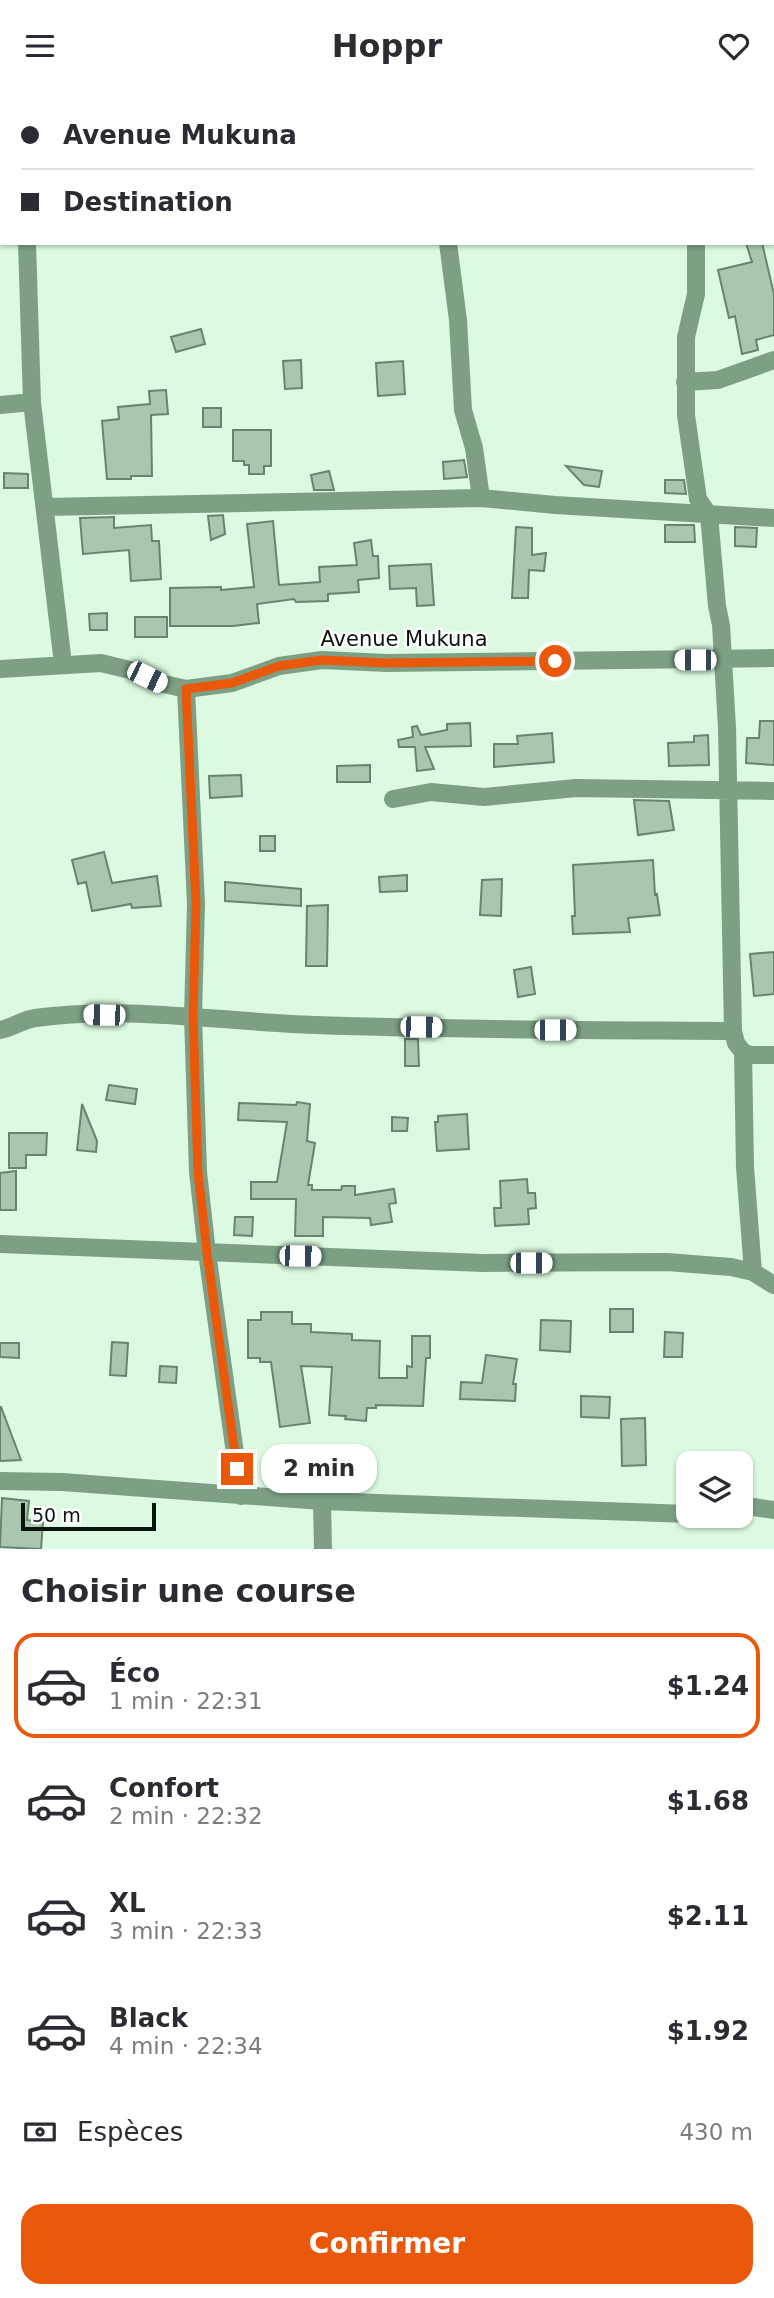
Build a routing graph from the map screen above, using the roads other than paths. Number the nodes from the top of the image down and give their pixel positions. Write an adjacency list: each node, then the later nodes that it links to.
1 (27, 245): 6 (street)
2 (448, 245): 8 (street)
3 (696, 245): 5 (street)
4 (774, 360): 5 (street)
5 (685, 382): 10 (street)
6 (32, 402): 7 (street); 9 (street)
7 (0, 405)
8 (481, 498): 9 (street); 10 (street)
9 (44, 507): 14 (street)
10 (709, 515): 11 (street); 13 (street)
11 (774, 518)
12 (774, 658): 13 (street, Avenue Mukuna)
13 (723, 660): 16 (street, Avenue Mukuna); 17 (street)
14 (63, 664): 15 (street, Avenue Mukuna); 16 (street, Avenue Mukuna)
15 (0, 669)
16 (186, 689): 20 (street)
17 (728, 791): 18 (street); 19 (street); 22 (street)
18 (774, 791)
19 (393, 799)
20 (193, 1016): 21 (street); 22 (street); 26 (street)
21 (0, 1030)
22 (733, 1031): 23 (street)
23 (743, 1052): 24 (street); 27 (street)
24 (774, 1055)
25 (0, 1244): 26 (street)
26 (207, 1253): 27 (street); 30 (street)
27 (753, 1272): 28 (street)
28 (774, 1285)
29 (0, 1481): 30 (street)
30 (241, 1496): 31 (street)
31 (321, 1501): 34 (street); 35 (street)
32 (753, 1507): 33 (street)
33 (774, 1510)
34 (676, 1514)
35 (323, 1549)

